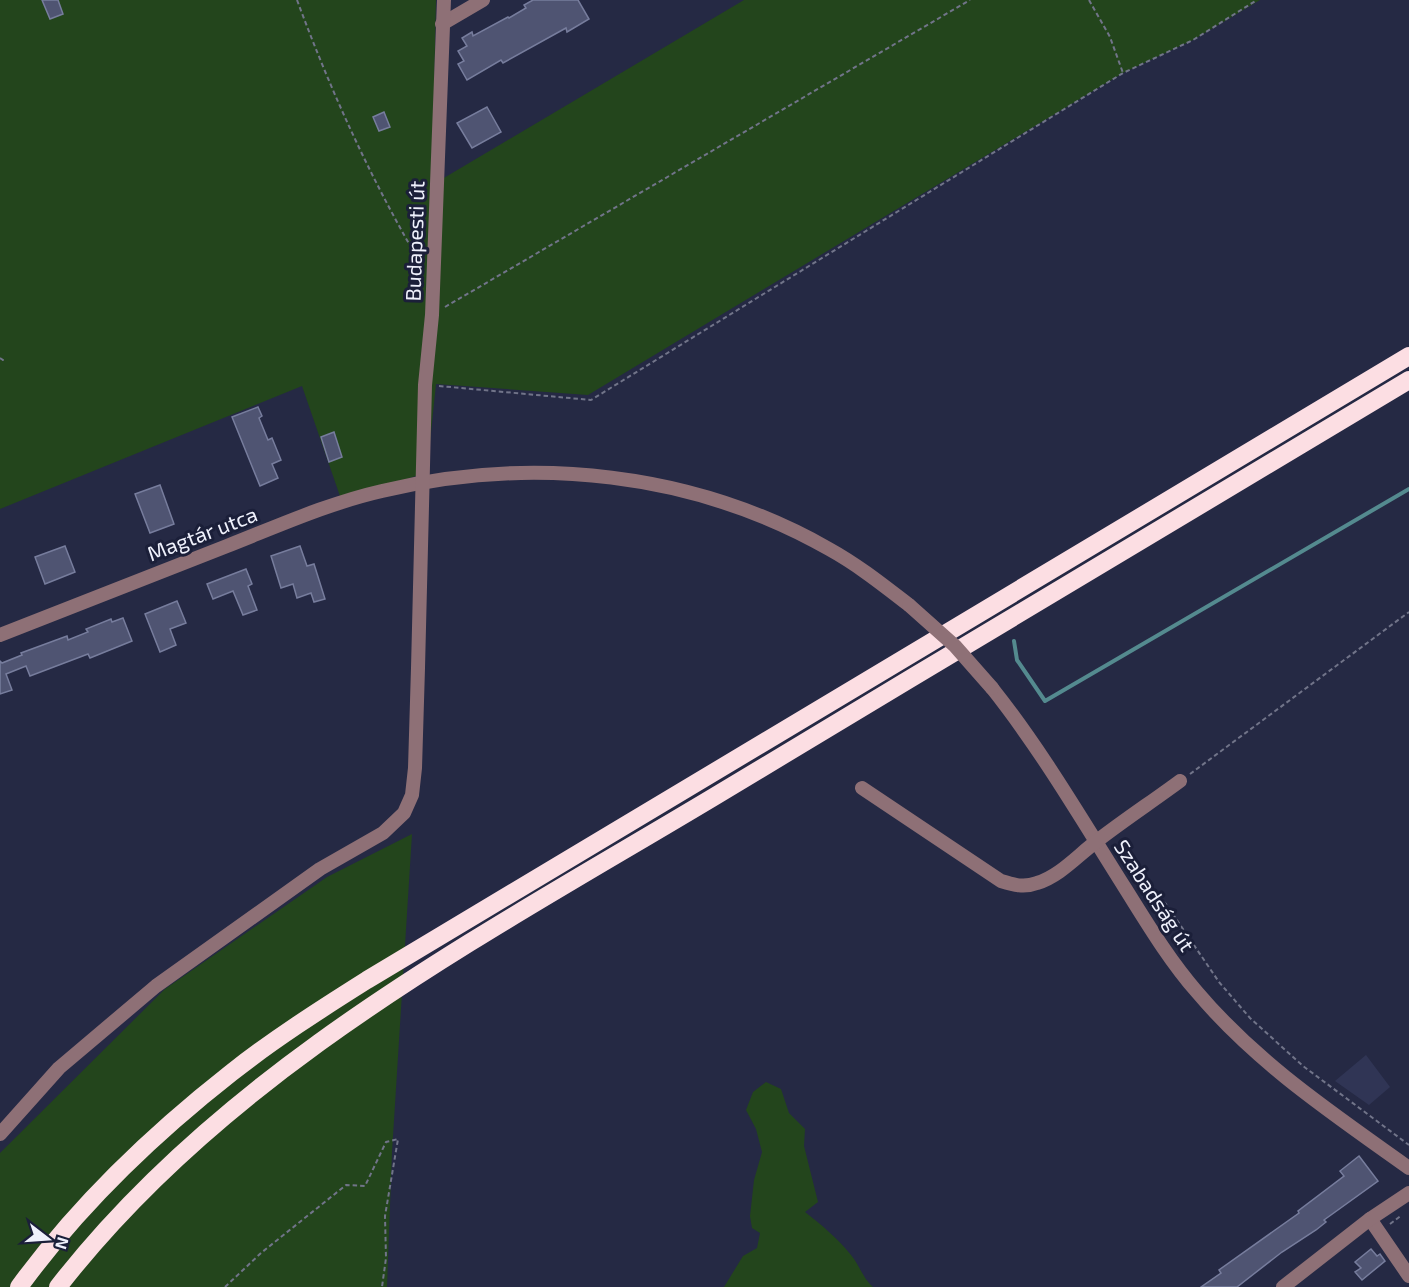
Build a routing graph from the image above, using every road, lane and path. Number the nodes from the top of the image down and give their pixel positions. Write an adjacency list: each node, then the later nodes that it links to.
1 (297, 0): 9 (path)
2 (444, 0): 7 (street, Budapesti út)
3 (483, 0): 7 (street)
4 (970, 0): 10 (path)
5 (1089, 0): 8 (path)
6 (1257, 0): 8 (path)
7 (442, 24): 9 (street, Budapesti út)
8 (1123, 73): 13 (path)
9 (433, 285): 10 (street, Budapesti út)
10 (432, 315): 13 (street, Budapesti út)
11 (1409, 356): 28 (highway)
12 (1409, 380): 29 (highway)
13 (425, 385): 14 (street, Budapesti út)
14 (423, 483): 15 (street, Magtár utca); 17 (street, Magtár utca); 22 (street, Budapesti út)
15 (909, 605): 20 (street, Szabadság út, bridge)
16 (1409, 612): 18 (path)
17 (0, 635)
18 (1180, 781): 20 (street)
19 (862, 788): 20 (street)
20 (1096, 842): 24 (street, Szabadság út)
21 (1125, 862): 23 (path)
22 (0, 1134)
23 (1409, 1145)
24 (1409, 1168)
25 (1409, 1193): 26 (street)
26 (1370, 1219): 27 (street); 32 (street)
27 (1409, 1276)
28 (19, 1287)
29 (58, 1287)
30 (225, 1287): 31 (path)
31 (382, 1287)
32 (1283, 1287)

